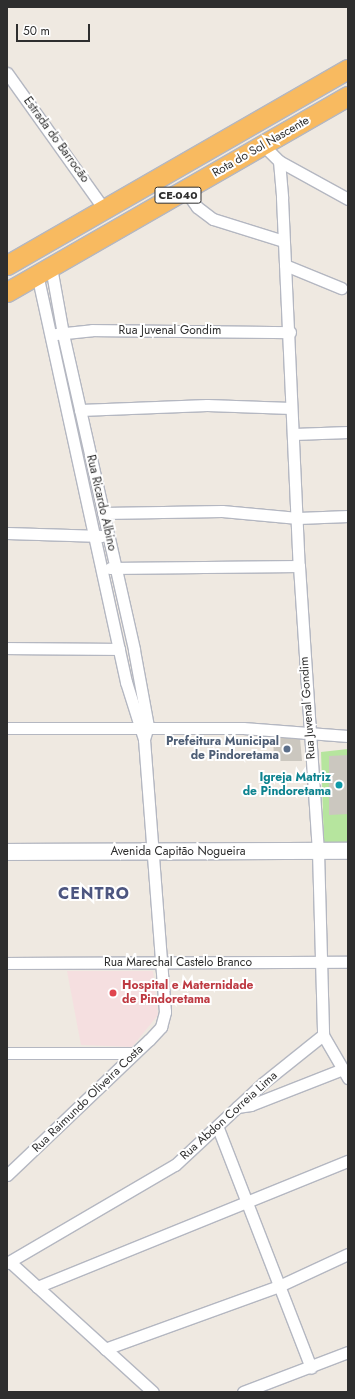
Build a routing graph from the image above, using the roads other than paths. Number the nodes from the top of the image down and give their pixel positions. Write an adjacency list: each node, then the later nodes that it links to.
1 (348, 69): 8 (highway, Rota do Sol Nascente / CE-040)
2 (7, 73): 8 (street, Estrada do Barrocão)
3 (348, 96): 4 (highway, Rota do Sol Nascente / CE-040)
4 (264, 146): 5 (street); 6 (highway, Rota do Sol Nascente / CE-040)
5 (280, 161): 7 (street); 9 (street, Rua Juvenal Gondim)
6 (185, 190): 9 (street); 12 (highway, Rota do Sol Nascente / CE-040)
7 (348, 199)
8 (104, 209): 10 (highway, Rota do Sol Nascente / CE-040)
9 (283, 241): 11 (street, Rua Juvenal Gondim)
10 (7, 265)
11 (286, 265): 13 (street); 15 (street, Rua Juvenal Gondim)
12 (44, 271): 14 (highway, Rota do Sol Nascente / CE-040); 16 (street, Rua Ricardo Albino); 17 (street, Rua Ricardo Albino)
13 (341, 288)
14 (7, 292)
15 (290, 332): 16 (street, Rua Juvenal Gondim); 18 (street, Rua Juvenal Gondim)
16 (63, 334): 17 (street, Rua Juvenal Gondim); 19 (street, Rua Ricardo Albino)
17 (51, 335): 23 (street, Rua Ricardo Albino)
18 (292, 408): 19 (street); 21 (street, Rua Juvenal Gondim)
19 (80, 410): 22 (street, Rua Ricardo Albino)
20 (347, 430): 21 (street)
21 (294, 434): 26 (street, Rua Juvenal Gondim)
22 (92, 466): 23 (street); 24 (street, Rua Ricardo Albino)
23 (81, 470): 28 (street, Rua Ricardo Albino)
24 (103, 513): 26 (street); 29 (street, Rua Ricardo Albino)
25 (348, 516): 26 (street)
26 (298, 518): 30 (street, Rua Juvenal Gondim)
27 (7, 533): 28 (street)
28 (96, 536): 29 (street); 32 (street, Rua Ricardo Albino)
29 (108, 536): 31 (street, Rua Ricardo Albino)
30 (299, 566): 31 (street); 37 (street, Rua Juvenal Gondim)
31 (116, 567): 32 (street); 35 (street, Rua Ricardo Albino)
32 (103, 569): 34 (street, Rua Ricardo Albino)
33 (7, 648): 34 (street)
34 (119, 649): 35 (street, Rua Ricardo Albino)
35 (143, 726): 36 (street); 37 (street); 41 (street, Rua Ricardo Albino)
36 (7, 728)
37 (310, 735): 38 (street); 42 (street, Rua Juvenal Gondim)
38 (348, 736)
39 (348, 851): 42 (main road, Avenida Capitão Nogueira)
40 (7, 852): 41 (main road, Avenida Capitão Nogueira)
41 (151, 852): 42 (main road, Avenida Capitão Nogueira); 46 (street, Rua Ricardo Albino)
42 (318, 852): 43 (street, Rua Juvenal Gondim)
43 (320, 962): 44 (street, Rua Marechal Castelo Branco); 46 (street, Rua Marechal Castelo Branco); 48 (street, Rua Juvenal Gondim)
44 (348, 962)
45 (7, 963): 46 (street, Rua Marechal Castelo Branco)
46 (161, 963): 47 (street, Rua Ricardo Albino)
47 (164, 1018): 49 (street, Rua Raimundo Oliveira Costa)
48 (323, 1035): 51 (street, Rua Juvenal Gondim); 52 (street, Rua Abdon Correia Lima)
49 (134, 1053): 50 (street); 55 (street, Rua Raimundo Oliveira Costa)
50 (7, 1054)
51 (346, 1073): 52 (street)
52 (237, 1107): 53 (street, Rua Abdon Correia Lima)
53 (218, 1128): 56 (street); 58 (street, Rua Abdon Correia Lima)
54 (348, 1161): 56 (street)
55 (7, 1175)
56 (249, 1202): 59 (street); 60 (street)
57 (348, 1254): 60 (street)
58 (9, 1262): 59 (street)
59 (37, 1286): 61 (street)
60 (279, 1286): 61 (street); 63 (street)
61 (106, 1349): 64 (street)
62 (348, 1352): 63 (street)
63 (312, 1368): 65 (street)
64 (153, 1392)
65 (243, 1392)

